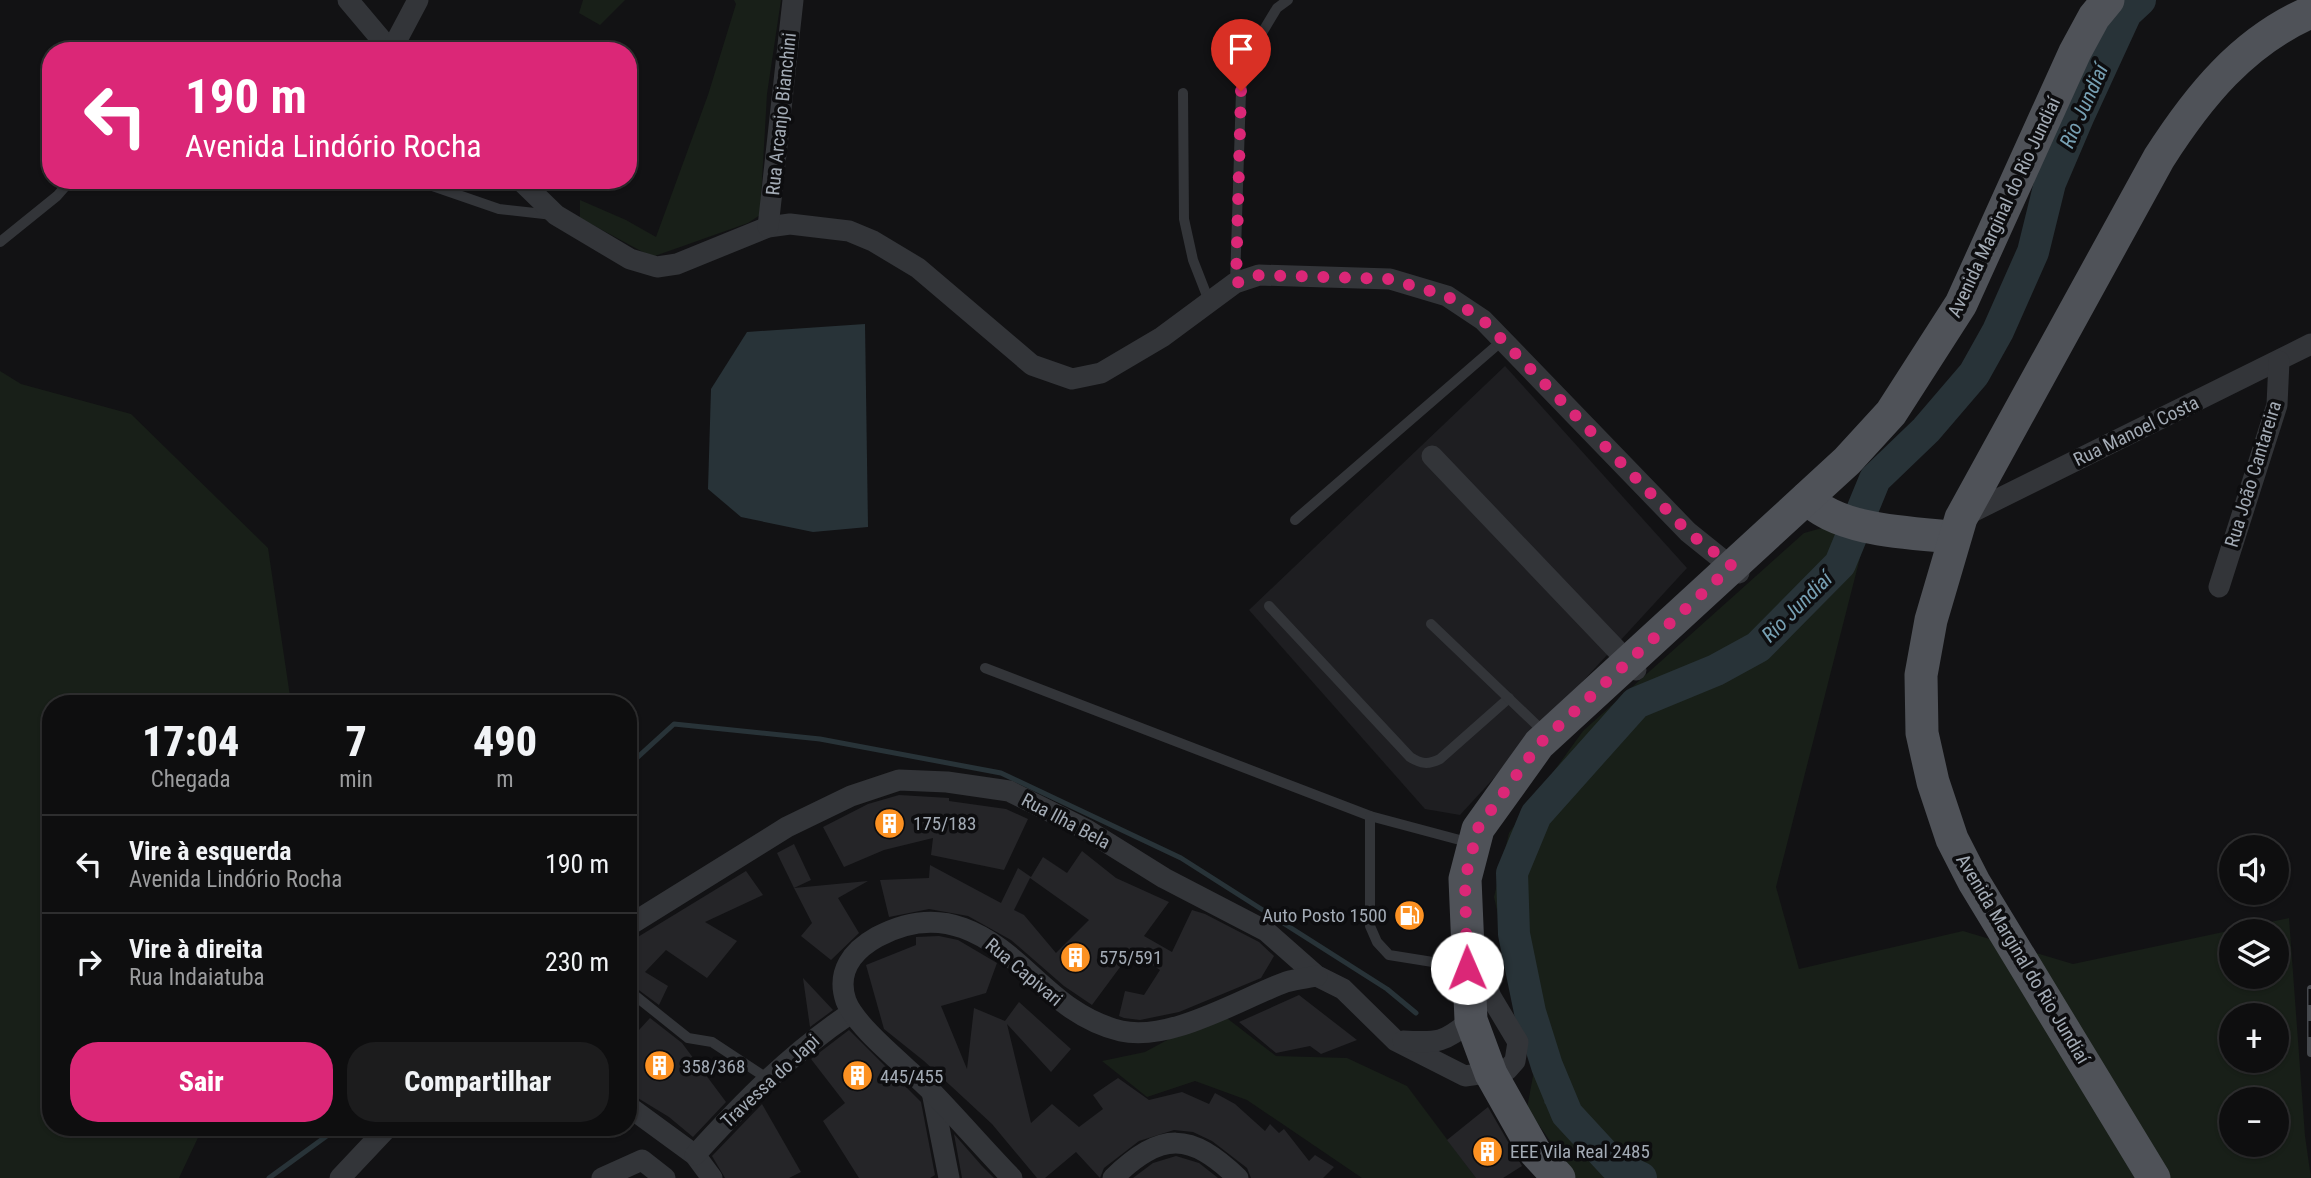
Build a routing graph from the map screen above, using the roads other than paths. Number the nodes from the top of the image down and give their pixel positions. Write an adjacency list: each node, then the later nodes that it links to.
1 (348, 0): 8 (street)
2 (418, 0): 9 (street)
3 (793, 0): 15 (street, Rua Arcanjo Bianchini)
4 (1288, 0): 17 (lane)
5 (2108, 0): 23 (main road, Avenida Marginal do Rio Jundiaí)
6 (2311, 12): 7 (main road, Avenida Marginal do Rio Jundiaí)
7 (2295, 24): 25 (main road, Avenida Marginal do Rio Jundiaí)
8 (383, 42)
9 (396, 42)
10 (1183, 93): 18 (lane)
11 (63, 189): 16 (lane)
12 (441, 189): 14 (lane)
13 (529, 189): 14 (street)
14 (556, 215): 15 (street)
15 (768, 227): 18 (street)
16 (0, 242)
17 (1236, 283): 18 (street); 19 (street)
18 (1209, 301)
19 (1503, 340): 24 (lane); 26 (street)
20 (2311, 344): 21 (street, Rua Manoel Costa)
21 (2279, 361): 25 (street, Rua Manoel Costa); 27 (street, Rua João Cantareira)
22 (1432, 456): 30 (street)
23 (1818, 507): 25 (main road); 26 (main road, Avenida Marginal do Rio Jundiaí)
24 (1294, 520)
25 (1957, 527): 58 (main road, Avenida Marginal do Rio Jundiaí)
26 (1737, 572): 30 (main road, Avenida Marginal do Rio Jundiaí)
27 (2219, 587)
28 (1269, 606): 32 (lane)
29 (1431, 624): 32 (lane)
30 (1632, 667): 33 (main road, Avenida Marginal do Rio Jundiaí)
31 (985, 668): 34 (lane)
32 (1508, 698): 33 (lane)
33 (1552, 740): 35 (main road, Avenida Marginal do Rio Jundiaí)
34 (1370, 816): 35 (lane); 37 (lane)
35 (1479, 848): 37 (main road, Avenida Marginal do Rio Jundiaí)
36 (637, 920): 38 (street, Rua Ilha Bela)
37 (1475, 972): 41 (main road, Avenida Marginal do Rio Jundiaí); 43 (street)
38 (1317, 976): 40 (street, Rua Capivari); 42 (street, Rua Ilha Bela)
39 (637, 997): 44 (lane)
40 (851, 1013): 44 (street, Travessa do Japi); 45 (street)
41 (1460, 1029): 42 (street); 43 (main road, Avenida Marginal do Rio Jundiaí)
42 (1396, 1041): 43 (street, Rua Ilha Bela)
43 (1475, 1074): 57 (main road, Avenida Marginal do Rio Jundiaí)
44 (768, 1079): 48 (street, Travessa do Japi)
45 (932, 1092): 53 (street); 54 (street)
46 (637, 1113): 48 (street)
47 (380, 1136): 49 (street)
48 (695, 1155): 52 (street)
49 (340, 1178)
50 (602, 1178): 51 (street)
51 (665, 1178)
52 (712, 1178)
53 (949, 1178)
54 (1012, 1178)
55 (1113, 1178): 56 (street)
56 (1238, 1178)
57 (1559, 1178)
58 (2154, 1178)

